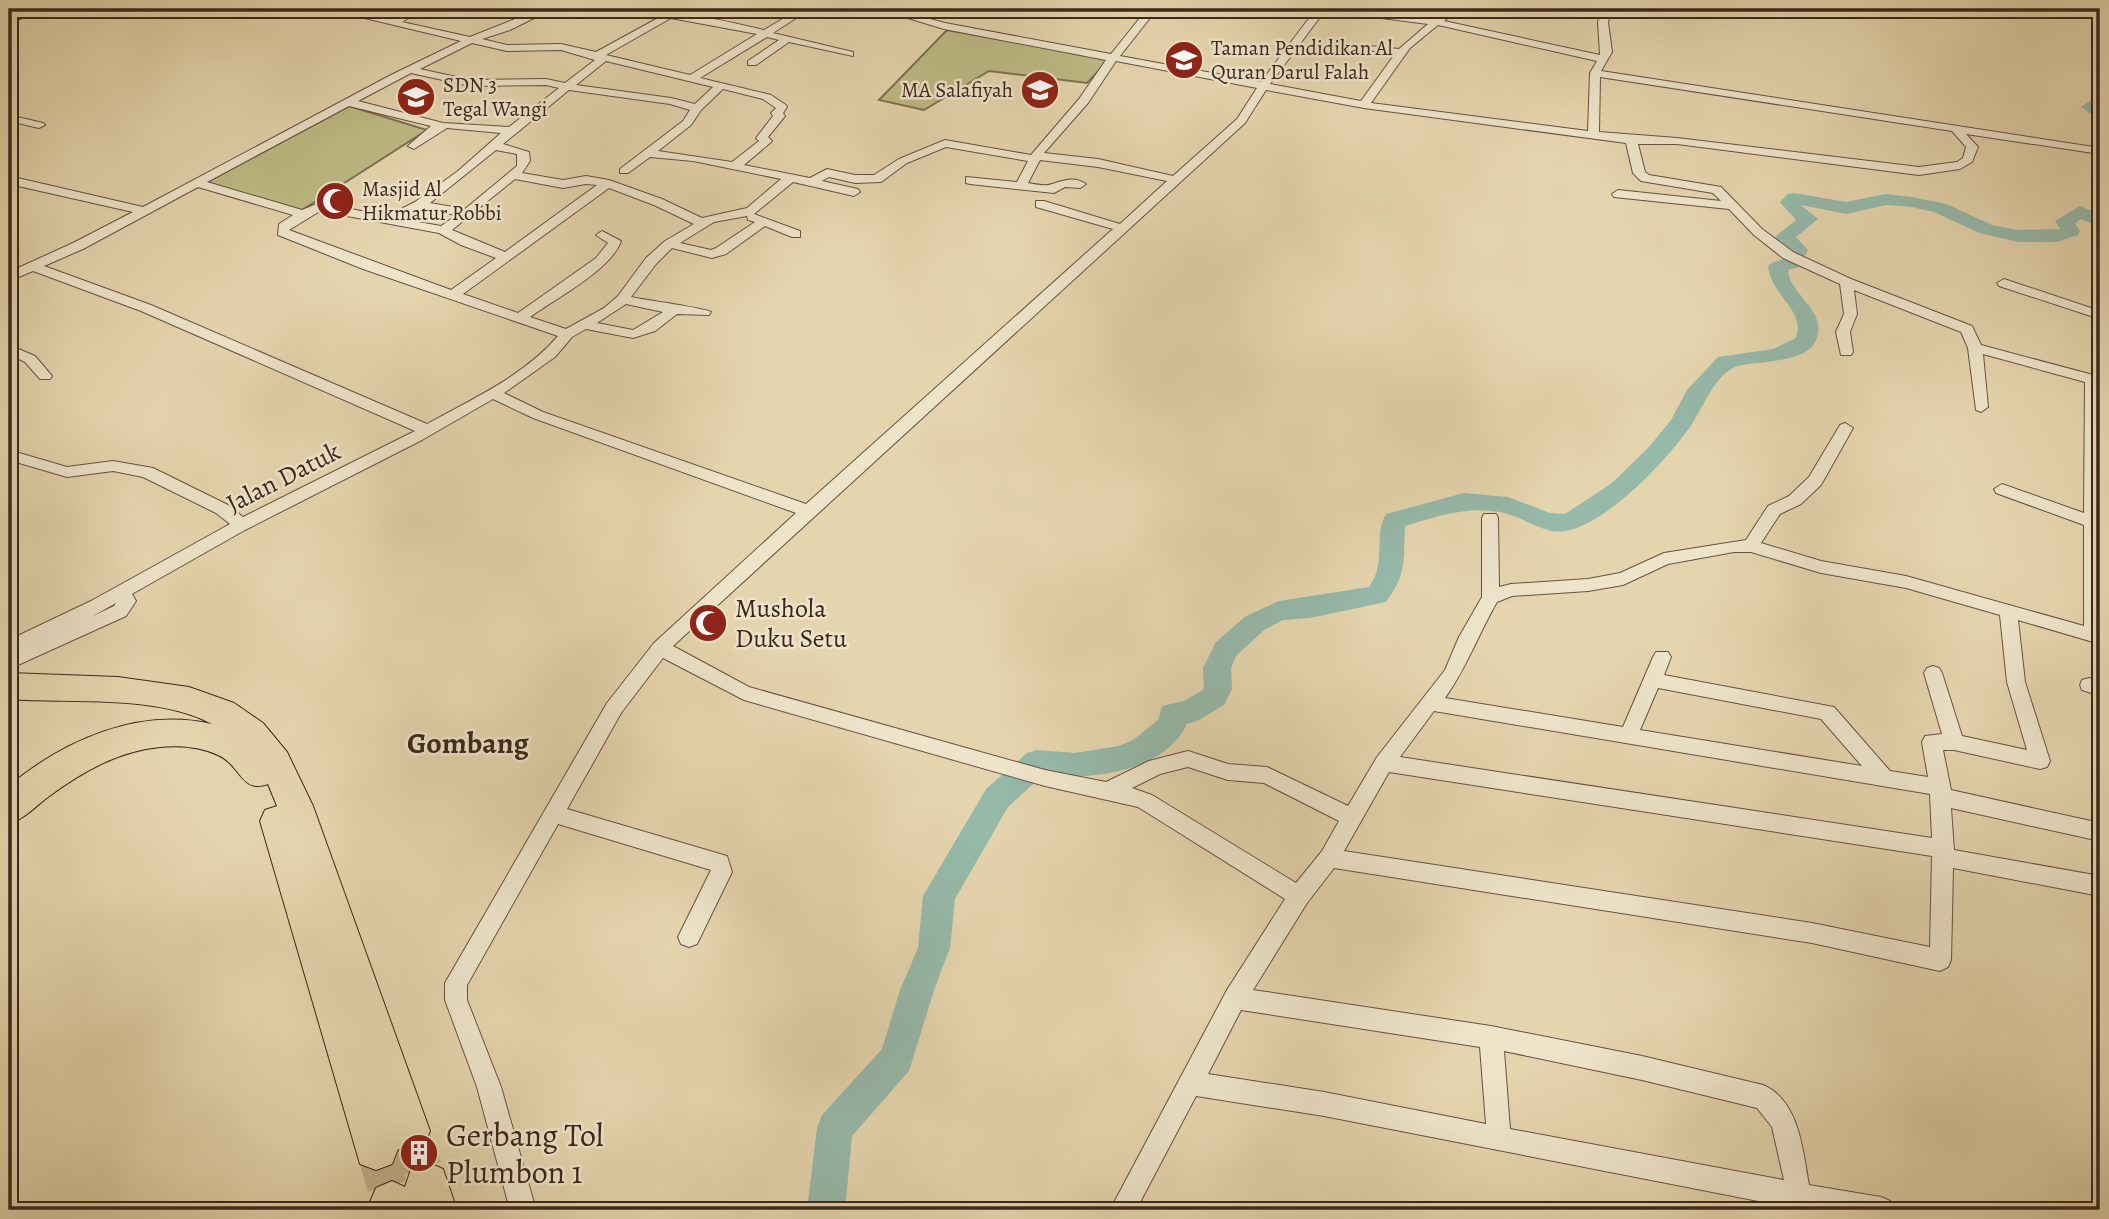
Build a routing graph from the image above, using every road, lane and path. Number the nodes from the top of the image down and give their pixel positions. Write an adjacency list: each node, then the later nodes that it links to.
1 (37, 9): 14 (street)
2 (332, 9): 15 (street)
3 (419, 9): 15 (street)
4 (547, 9): 19 (street)
5 (629, 9): 13 (street)
6 (805, 9): 17 (street)
7 (883, 9): 23 (street)
8 (1152, 9): 23 (street)
9 (1321, 9): 31 (street)
10 (1335, 9): 16 (street)
11 (1453, 9): 16 (street)
12 (1607, 9): 25 (street)
13 (670, 15): 17 (street); 24 (street)
14 (9, 21)
15 (395, 21): 19 (street)
16 (1436, 22): 21 (street); 25 (street)
17 (767, 33): 18 (street); 29 (street)
18 (788, 38): 22 (street); 26 (street)
19 (473, 39): 24 (street); 27 (street)
20 (1364, 47): 21 (street)
21 (1401, 52): 34 (street)
22 (849, 54)
23 (1113, 57): 31 (street); 47 (street)
24 (600, 58): 29 (street); 32 (street)
25 (1603, 59): 28 (street)
26 (752, 63)
27 (411, 70): 32 (street); 33 (street)
28 (1595, 73): 40 (street); 41 (street)
29 (694, 77): 30 (street)
30 (721, 85): 35 (street); 48 (street)
31 (1264, 85): 34 (street); 54 (street)
32 (567, 86): 35 (street); 39 (street)
33 (348, 102): 38 (street); 56 (street)
34 (1364, 104): 41 (street)
35 (696, 108): 46 (street)
36 (9, 118): 37 (street)
37 (39, 125)
38 (443, 126): 39 (street); 43 (street)
39 (511, 131): 44 (street)
40 (1957, 131): 42 (street); 45 (street)
41 (1593, 135): 42 (street)
42 (1631, 139): 64 (street)
43 (414, 146)
44 (494, 146): 50 (street); 63 (street)
45 (2100, 151)
46 (648, 153): 48 (street); 49 (street)
47 (1036, 157): 54 (street); 55 (street); 59 (street)
48 (735, 166): 51 (street)
49 (624, 171)
50 (514, 175): 57 (street); 66 (street)
51 (790, 178): 55 (street); 67 (street)
52 (9, 180): 65 (street)
53 (970, 180): 59 (street)
54 (1177, 180): 72 (street)
55 (811, 182): 60 (street)
56 (197, 183): 65 (street); 68 (street)
57 (607, 184): 70 (street); 77 (street)
58 (1080, 184): 59 (street)
59 (1021, 186)
60 (854, 192)
61 (1618, 194): 64 (street)
62 (1040, 204): 72 (street)
63 (419, 205): 66 (street); 69 (street)
64 (1732, 206): 80 (street)
65 (146, 211): 78 (street)
66 (468, 213): 73 (street)
67 (747, 213): 70 (street); 71 (street)
68 (303, 214): 69 (street); 83 (street)
69 (389, 220): 73 (street)
70 (702, 223): 76 (street)
71 (762, 223): 74 (street); 76 (street)
72 (1125, 229): 102 (street)
73 (443, 230): 77 (street)
74 (796, 234)
75 (602, 235): 88 (street)
76 (669, 244): 84 (street)
77 (506, 257): 83 (street)
78 (36, 268): 79 (street); 82 (street); 97 (street)
79 (9, 277)
80 (1846, 282): 91 (street); 93 (street)
81 (2004, 283): 87 (street)
82 (9, 287)
83 (454, 293): 88 (street)
84 (622, 299): 85 (street); 89 (street)
85 (674, 310): 86 (street); 89 (street)
86 (704, 312)
87 (2100, 315)
88 (523, 318): 90 (street)
89 (586, 325): 90 (street)
90 (567, 334): 95 (street, Jalan Datuk)
91 (1975, 348): 96 (street); 100 (street)
92 (9, 349): 94 (street)
93 (1846, 352)
94 (45, 376)
95 (492, 393): 97 (street, Jalan Datuk); 102 (street)
96 (1982, 407)
97 (413, 423): 103 (street, Jalan Datuk)
98 (1844, 428): 106 (street)
99 (9, 454): 103 (street)
100 (2096, 470): 105 (street)
101 (2002, 489): 105 (street)
102 (811, 512): 112 (street)
103 (232, 517): 107 (street, Jalan Datuk)
104 (1490, 518): 108 (street)
105 (2091, 521): 110 (street)
106 (1751, 546): 108 (street); 109 (street)
107 (120, 592): 111 (street, Jalan Datuk); 114 (street)
108 (1491, 597): 118 (street)
109 (2008, 610): 110 (street); 120 (street)
110 (2096, 636)
111 (9, 648)
112 (660, 648): 123 (street); 126 (street)
113 (1662, 657): 116 (street)
114 (9, 662)
115 (1933, 673): 120 (street)
116 (1652, 680): 119 (street); 122 (street)
117 (9, 686): 125 (highway)
118 (1431, 703): 119 (street); 121 (street)
119 (1629, 734): 122 (street)
120 (1954, 742): 124 (street)
121 (1384, 763): 127 (street); 129 (street)
122 (1883, 777): 124 (street)
123 (1107, 791): 127 (street); 132 (street)
124 (1942, 793): 128 (street); 129 (street)
125 (9, 808)
126 (553, 814): 133 (street); 140 (street)
127 (1352, 818): 130 (street)
128 (2100, 832)
129 (1944, 853): 130 (street); 131 (street)
130 (1329, 858): 132 (street)
131 (2100, 886)
132 (1299, 896): 134 (street)
133 (689, 937)
134 (1235, 998): 135 (street); 136 (street)
135 (1491, 1037): 137 (street); 138 (street)
136 (1192, 1083): 137 (street); 139 (street)
137 (1499, 1140): 138 (street)
138 (1799, 1196): 141 (street)
139 (1126, 1204)
140 (523, 1210)
141 (1881, 1210)

